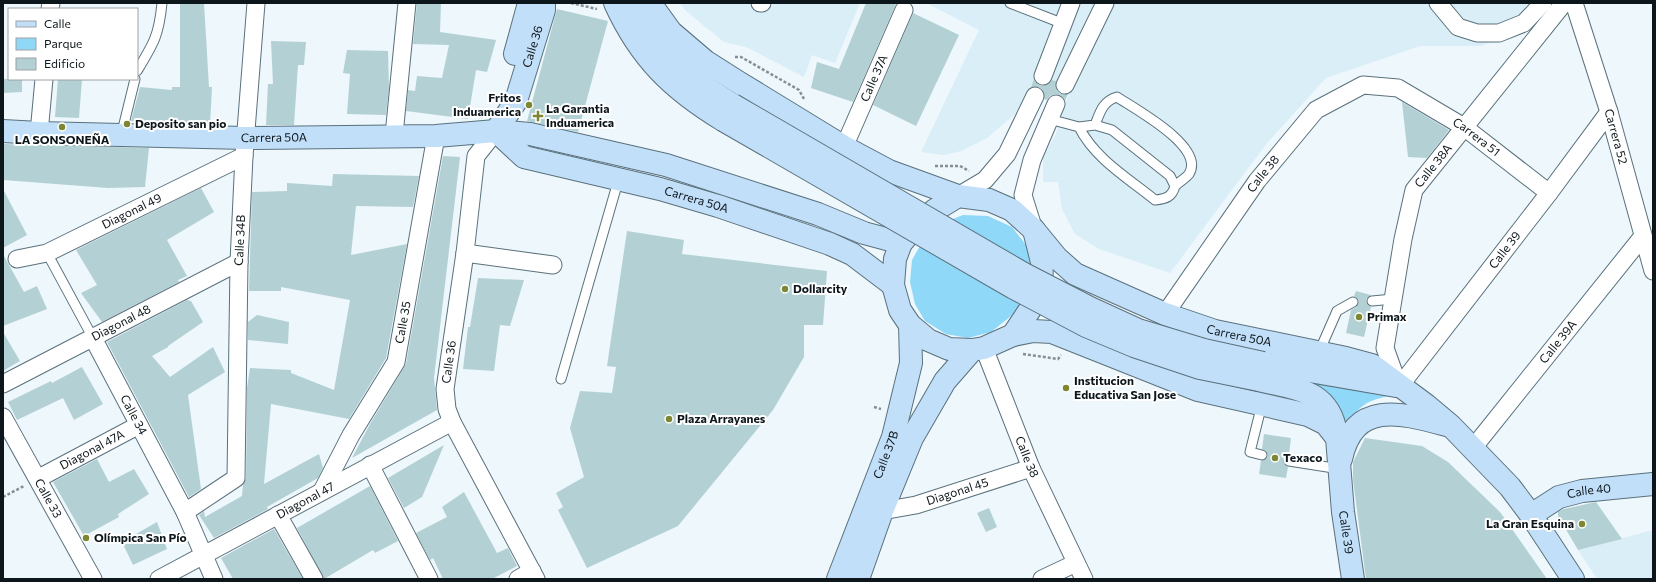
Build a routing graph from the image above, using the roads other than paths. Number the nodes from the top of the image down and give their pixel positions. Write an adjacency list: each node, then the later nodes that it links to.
1 (162, 3): 18 (lane)
2 (256, 3): 36 (street, Calle 34B)
3 (407, 3): 33 (street)
4 (529, 3): 31 (main road, Calle 36)
5 (544, 3): 31 (main road, Calle 36)
6 (615, 3): 26 (main road)
7 (636, 3): 26 (main road)
8 (650, 3): 37 (main road)
9 (1010, 3): 17 (lane)
10 (1071, 3): 17 (street)
11 (1105, 3): 22 (street)
12 (1438, 3): 13 (street)
13 (1543, 3)
14 (1564, 3): 29 (street, Calle 38A)
15 (1574, 3): 25 (street, Carrera 52)
16 (904, 10): 37 (street, Calle 37A)
17 (1064, 24): 19 (street)
18 (138, 69)
19 (1043, 76)
20 (44, 80): 32 (street)
21 (134, 80): 34 (lane)
22 (1065, 85)
23 (1398, 88): 29 (street, Carrera 51); 55 (street, Calle 38)
24 (1052, 111): 28 (lane); 41 (street); 42 (street)
25 (1609, 112): 40 (street, Calle 39); 43 (street, Carrera 52)
26 (728, 113): 61 (main road, bridge)
27 (1095, 125): 28 (lane); 39 (lane); 39 (lane)
28 (1079, 127): 39 (lane)
29 (1464, 127): 40 (street, Carrera 51); 52 (street, Calle 38A)
30 (3, 131): 32 (main road, Carrera 50A)
31 (496, 131): 35 (main road, Carrera 50A); 38 (main road, Carrera 50A); 44 (main road, Carrera 50A); 46 (street, Calle 36)
32 (39, 133): 34 (main road, Carrera 50A)
33 (394, 135): 35 (main road, Carrera 50A); 36 (main road, Carrera 50A)
34 (121, 136): 36 (main road, Carrera 50A)
35 (436, 136): 80 (street, Calle 35)
36 (244, 147): 45 (street, Diagonal 49); 48 (street, Calle 34B)
37 (844, 147): 41 (main road)
38 (619, 178): 51 (main road, Carrera 50A); 62 (lane)
39 (1175, 186)
40 (1549, 193): 64 (street, Calle 39)
41 (958, 196): 42 (main road, Carrera 50A); 44 (main road)
42 (1034, 230): 55 (main road, Carrera 50A); 58 (main road)
43 (1643, 236): 50 (street, Carrera 52); 72 (street, Calle 39A)
44 (901, 243): 51 (main road)
45 (47, 253): 47 (street, Diagonal 49); 57 (lane, Calle 34)
46 (465, 253): 49 (street); 68 (street, Calle 36)
47 (17, 259)
48 (239, 262): 57 (street, Diagonal 48); 82 (street, Calle 34B)
49 (553, 265)
50 (1653, 271)
51 (893, 285): 56 (main road)
52 (1393, 299): 53 (lane); 64 (street, Calle 38A)
53 (1372, 301)
54 (1353, 302): 60 (lane)
55 (1165, 314): 60 (main road, Carrera 50A)
56 (910, 325): 59 (main road); 93 (main road, Calle 37B)
57 (93, 338): 63 (street, Diagonal 48); 69 (street, Calle 34)
58 (1015, 344): 59 (main road); 65 (main road)
59 (978, 349): 77 (street, Calle 38); 81 (main road, Calle 37B)
60 (1319, 352): 64 (main road, Carrera 50A)
61 (1261, 372): 64 (main road); 71 (main road, Calle 39)
62 (561, 379)
63 (3, 384)
64 (1399, 387): 70 (main road, Carrera 50A)
65 (1262, 404): 71 (main road); 73 (lane)
66 (1405, 414): 70 (main road, Carrera 50A); 76 (main road, Calle 39)
67 (3, 417): 78 (street, Calle 33)
68 (452, 422): 75 (street, Diagonal 47); 87 (street, Calle 36)
69 (139, 424): 78 (street, Diagonal 47A); 82 (street, Calle 34)
70 (1450, 426): 72 (main road, Carrera 50A)
71 (1337, 438): 76 (main road, Calle 39)
72 (1473, 448): 84 (main road, Carrera 50A)
73 (1262, 456)
74 (1289, 461): 76 (lane)
75 (370, 465): 80 (street, Diagonal 47); 92 (street)
76 (1340, 465): 97 (main road, Calle 39)
77 (1031, 468): 81 (street, Diagonal 45); 86 (street, Calle 38)
78 (39, 478): 88 (street, Calle 33)
79 (1653, 484): 84 (main road, Calle 40)
80 (322, 491): 83 (street, Diagonal 47)
81 (882, 511): 94 (main road, Calle 37B)
82 (185, 512): 85 (street, Calle 34)
83 (278, 515): 85 (street, Diagonal 47); 91 (street)
84 (1531, 515): 98 (main road, Carrera 50A)
85 (203, 555): 89 (street, Diagonal 47); 90 (street, Calle 34)
86 (1076, 563): 95 (street); 96 (street, Calle 38)
87 (529, 576)
88 (93, 579)
89 (159, 579)
90 (214, 579)
91 (314, 579)
92 (429, 579)
93 (838, 579)
94 (858, 579)
95 (1042, 579)
96 (1084, 579)
97 (1353, 579)
98 (1573, 579)

